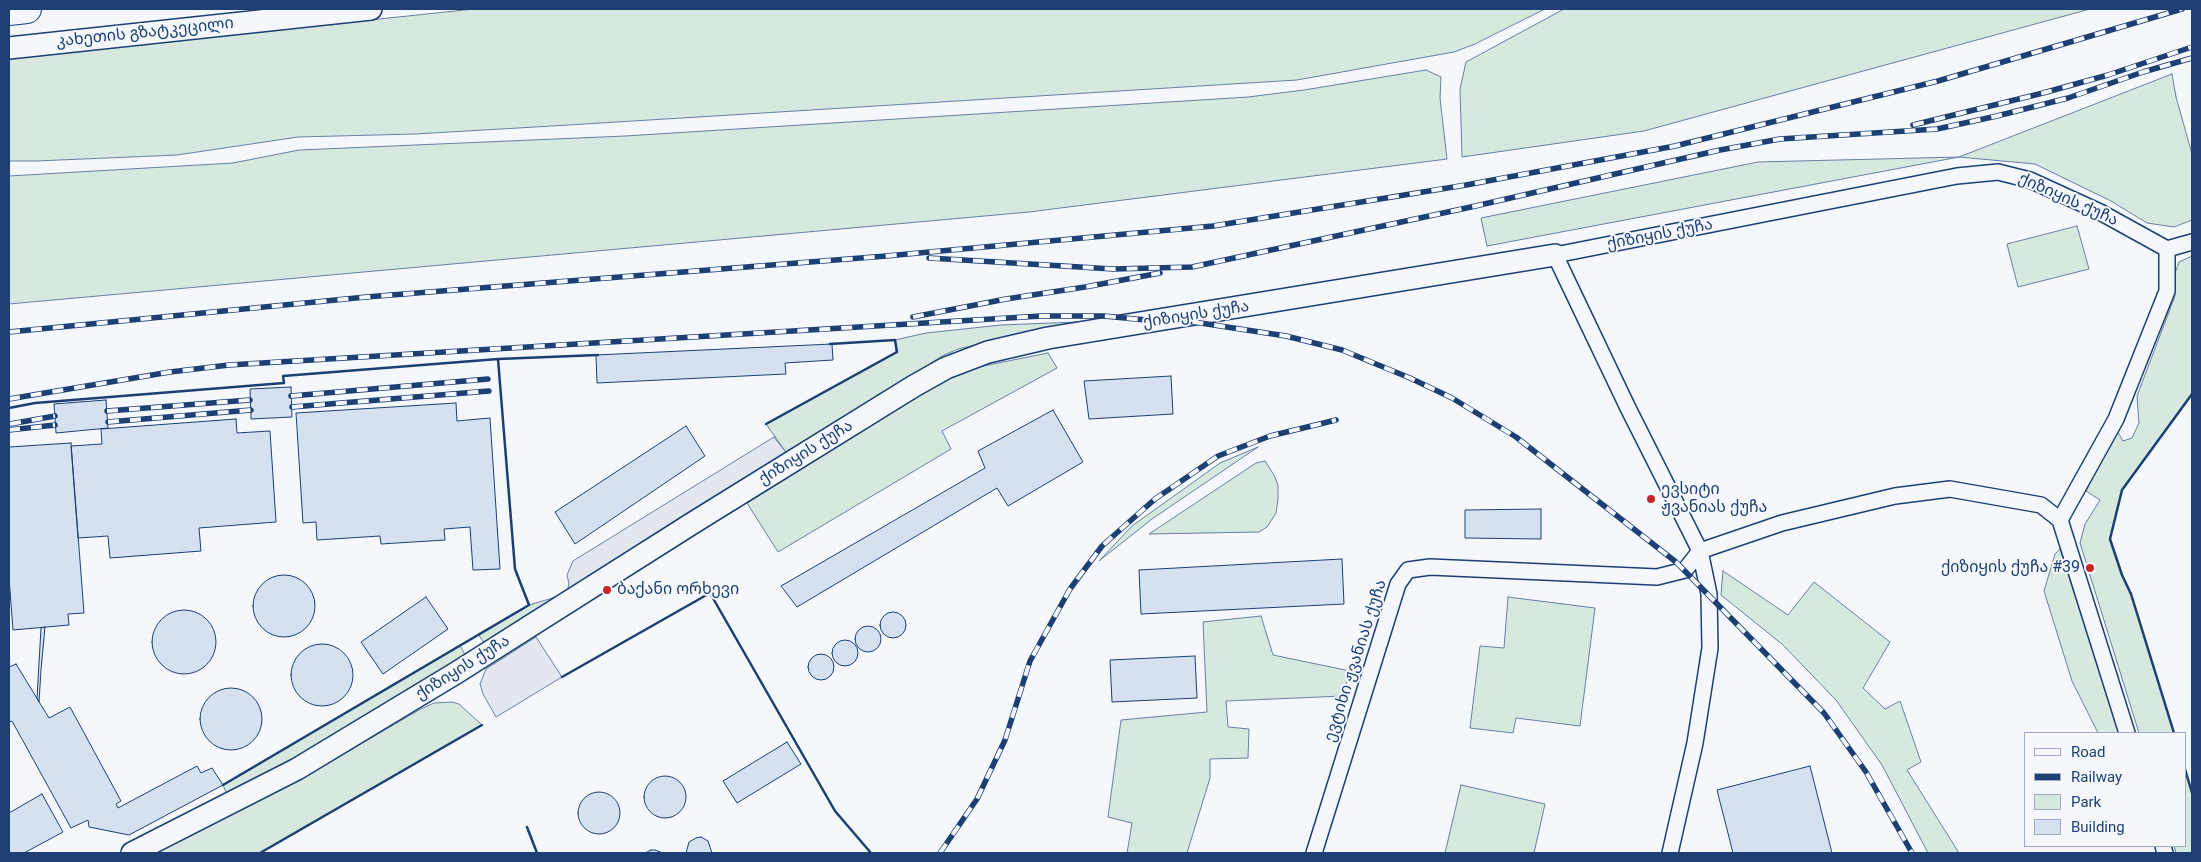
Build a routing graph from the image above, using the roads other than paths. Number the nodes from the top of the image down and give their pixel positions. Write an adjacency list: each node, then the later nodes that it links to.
1 (27, 9): 3 (highway)
2 (371, 9): 4 (street, კახეთის გზატკეცილი)
3 (9, 11)
4 (9, 48)
5 (2192, 242): 6 (street)
6 (2167, 248): 7 (street, ქიზიყის ქუჩა); 8 (street)
7 (1555, 255): 9 (street); 11 (street, ქიზიყის ქუჩა)
8 (2060, 520): 9 (street); 10 (street)
9 (1700, 551): 12 (street, ევტიხი ჟვანიას ქუჩა); 13 (street)
10 (2127, 732)
11 (132, 853)
12 (1314, 853)
13 (1670, 853)

